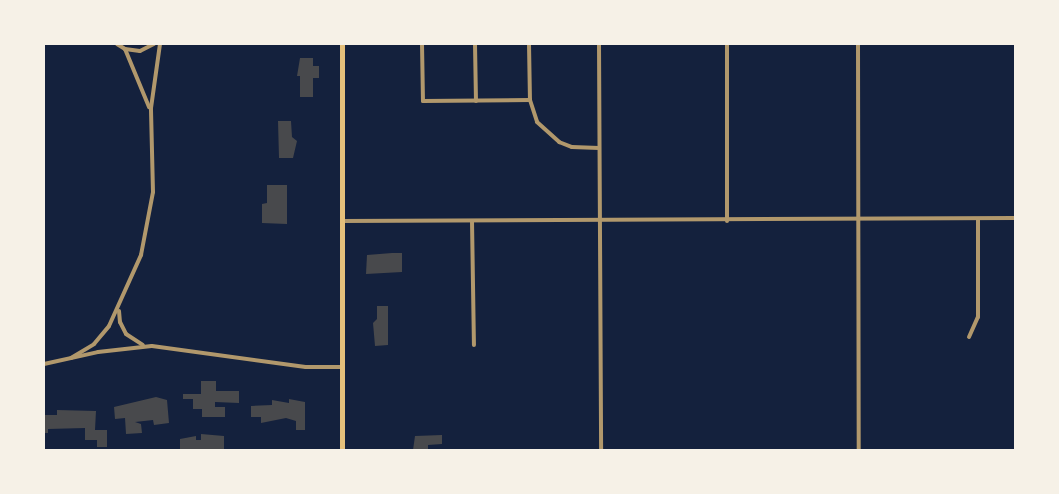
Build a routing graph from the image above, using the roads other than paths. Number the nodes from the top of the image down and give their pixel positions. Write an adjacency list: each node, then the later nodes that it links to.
1 (117, 44): 11 (street)
2 (154, 44): 11 (street)
3 (160, 44): 14 (street)
4 (342, 44): 20 (main road)
5 (422, 44): 13 (street)
6 (475, 44): 13 (street)
7 (529, 44): 12 (street)
8 (599, 44): 15 (street)
9 (727, 44): 22 (street)
10 (858, 44): 19 (street)
11 (125, 49): 14 (street)
12 (530, 100): 13 (street); 15 (street)
13 (476, 101)
14 (151, 113): 23 (street)
15 (599, 148): 21 (street)
16 (978, 218): 17 (street); 19 (street); 24 (street)
17 (1015, 218)
18 (472, 220): 20 (street); 21 (street); 25 (street)
19 (859, 220): 22 (street); 32 (street)
20 (342, 221): 29 (main road)
21 (601, 221): 22 (street); 31 (street)
22 (726, 221)
23 (119, 309): 26 (street); 27 (street)
24 (969, 337)
25 (474, 345)
26 (149, 346): 27 (street); 29 (street)
27 (71, 358): 28 (street)
28 (44, 364)
29 (342, 367): 30 (main road)
30 (342, 450)
31 (600, 450)
32 (859, 450)

